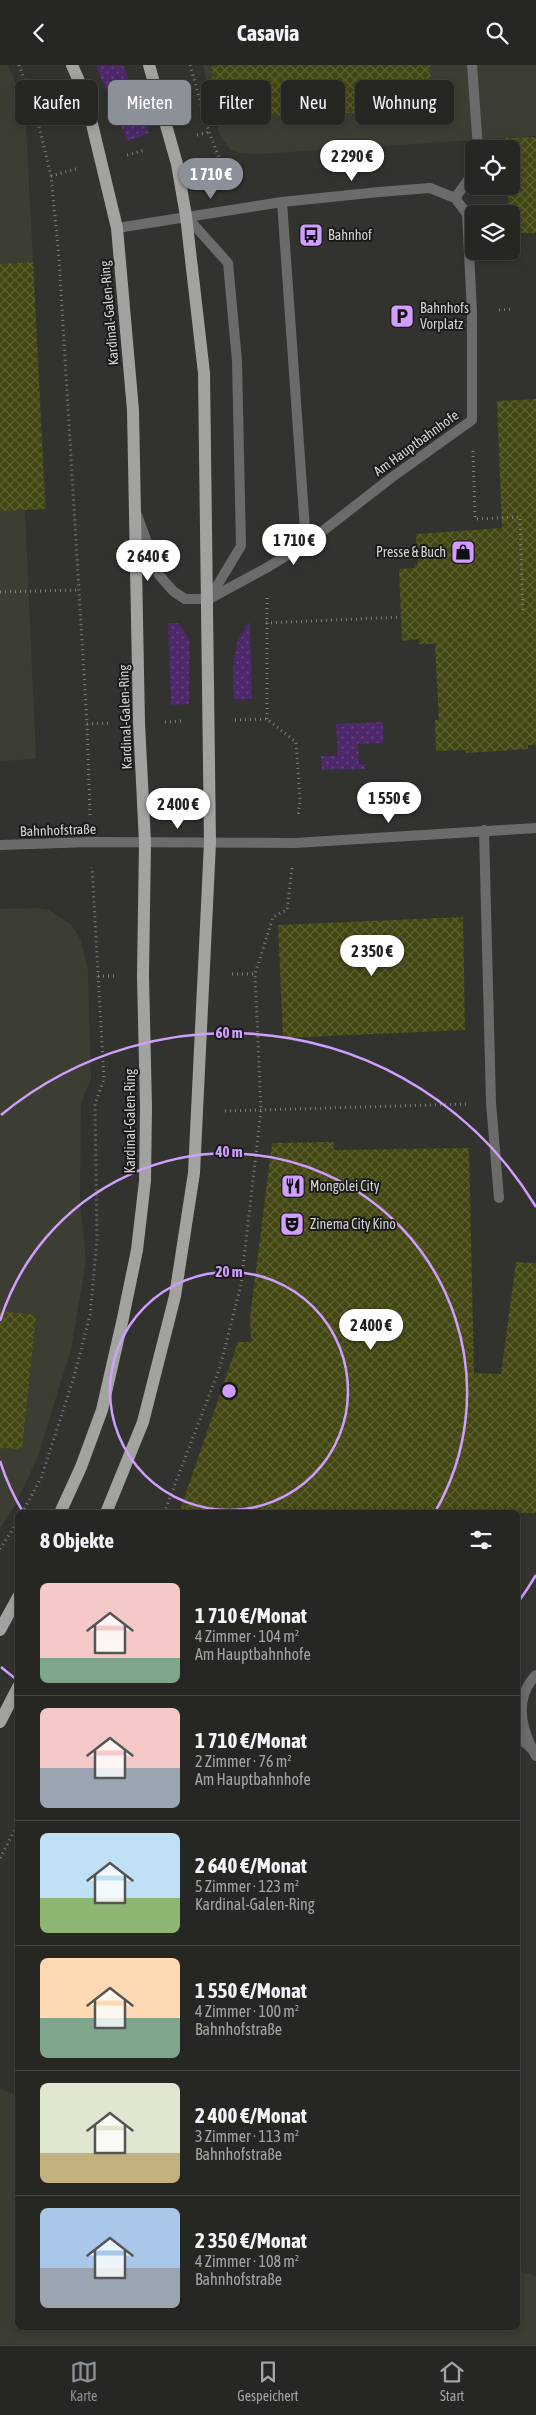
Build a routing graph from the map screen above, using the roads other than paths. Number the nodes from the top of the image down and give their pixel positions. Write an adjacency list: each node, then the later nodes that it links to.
1 (72, 65): 9 (main road, Kardinal-Galen-Ring)
2 (149, 65): 8 (main road)
3 (472, 65): 4 (street)
4 (477, 140)
5 (465, 184): 6 (street)
6 (455, 198): 7 (street); 11 (street, Am Hauptbahnhofe)
7 (282, 202): 8 (street); 11 (street)
8 (186, 216): 9 (street); 12 (main road); 12 (street)
9 (117, 227): 10 (main road, Kardinal-Galen-Ring)
10 (135, 511): 12 (street); 15 (main road, Kardinal-Galen-Ring)
11 (306, 544): 12 (street, Am Hauptbahnhofe)
12 (208, 599): 16 (main road)
13 (536, 828): 14 (street, Bahnhofstraße)
14 (484, 830): 16 (street, Bahnhofstraße); 18 (street)
15 (145, 842): 16 (street, Bahnhofstraße); 17 (street, Bahnhofstraße); 19 (main road, Kardinal-Galen-Ring)
16 (210, 843): 20 (main road)
17 (0, 845)
18 (499, 1198)
19 (61, 1510)
20 (107, 1510)
21 (15, 1602): 22 (main road)
22 (0, 1630)
23 (536, 1675): 27 (street)
24 (15, 1693): 25 (main road)
25 (0, 1722)
26 (520, 1739): 27 (street)
27 (535, 1752)

